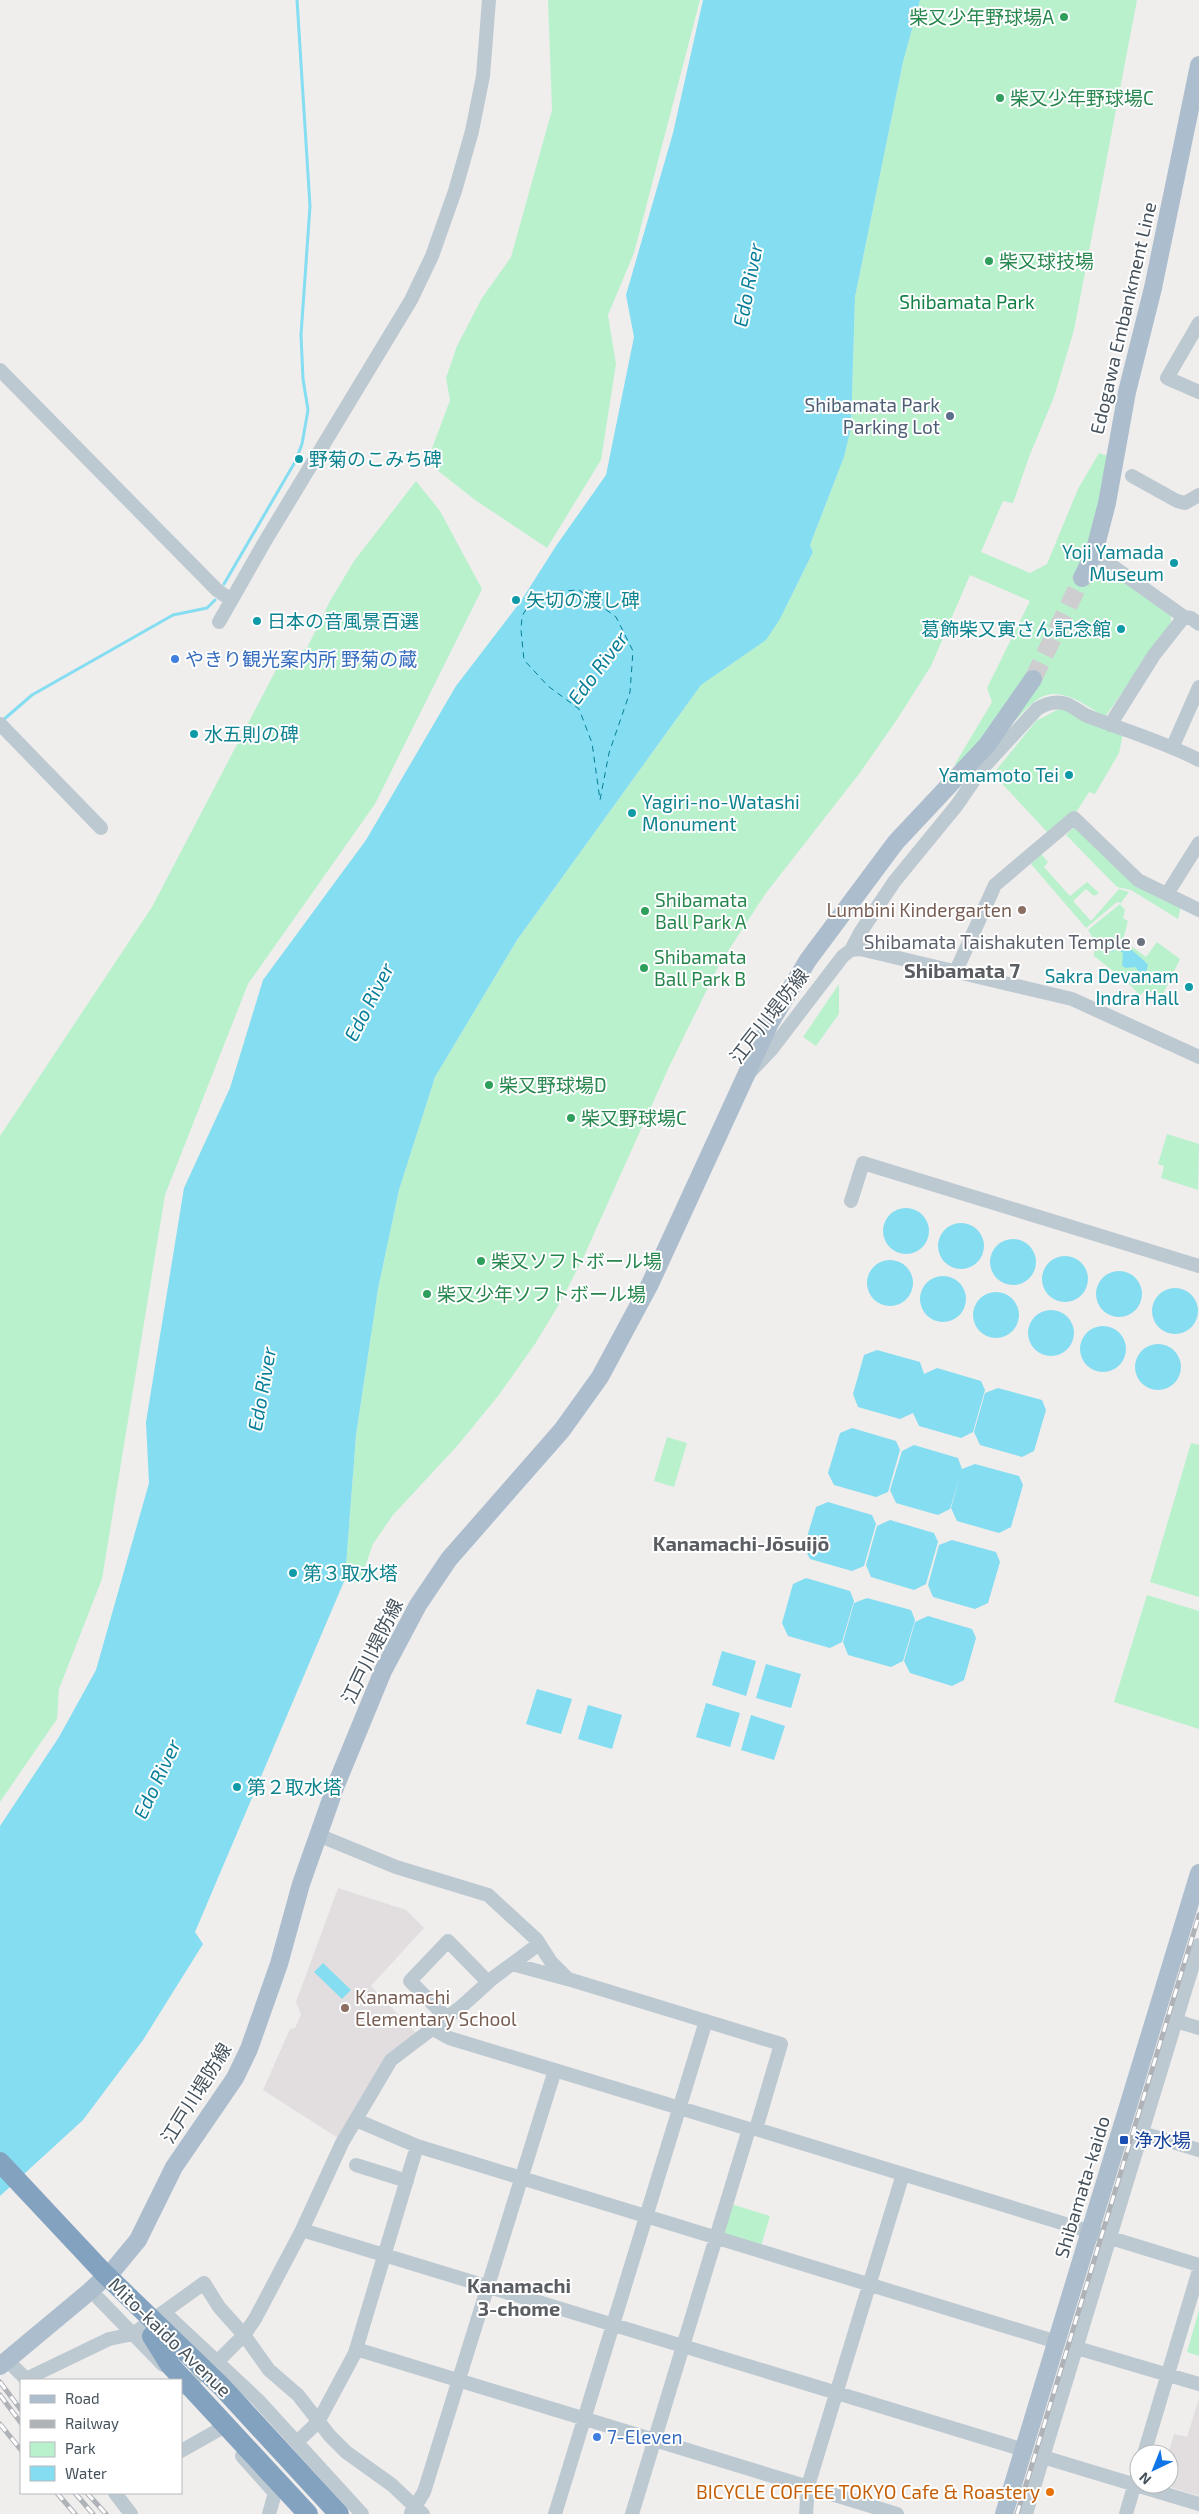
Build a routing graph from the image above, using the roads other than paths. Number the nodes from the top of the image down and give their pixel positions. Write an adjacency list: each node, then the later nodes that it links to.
1 (489, 0): 10 (street)
2 (1199, 65): 8 (main road, Edogawa Embankment Line)
3 (1199, 323): 5 (street)
4 (0, 370): 10 (street)
5 (1199, 392)
6 (1132, 476): 7 (street)
7 (1199, 495)
8 (1094, 553): 9 (main road, Edogawa Embankment Line); 11 (street)
9 (1082, 578)
10 (231, 600): 12 (street)
11 (1184, 617): 13 (street); 17 (street)
12 (219, 622)
13 (1199, 624)
14 (1033, 679): 27 (main road)
15 (1199, 688): 18 (street)
16 (1, 725): 20 (street)
17 (1110, 725): 18 (street, 江戸川堤防線); 24 (street, 江戸川堤防線)
18 (1173, 746): 19 (street, 江戸川堤防線)
19 (1199, 760)
20 (101, 828)
21 (1199, 843): 22 (street)
22 (1167, 894): 23 (street); 25 (street)
23 (1199, 910)
24 (851, 950): 25 (street); 27 (street, 江戸川堤防線)
25 (956, 971): 26 (street)
26 (1199, 1057)
27 (747, 1075): 30 (main road, 江戸川堤防線)
28 (851, 1201): 29 (street)
29 (1199, 1266)
30 (318, 1834): 32 (street); 78 (main road, 江戸川堤防線)
31 (1199, 1872): 57 (main road, Shibamata-kaido)
32 (539, 1944): 34 (street); 35 (street)
33 (1199, 1945): 39 (street)
34 (512, 1964): 35 (street); 36 (street)
35 (568, 1979): 38 (street)
36 (488, 1982): 37 (street); 37 (street)
37 (447, 2018): 41 (street)
38 (706, 2021): 43 (street); 45 (street)
39 (1176, 2021): 40 (street); 46 (street)
40 (1199, 2028)
41 (433, 2029): 42 (street); 44 (street)
42 (555, 2070): 43 (street); 53 (street)
43 (679, 2108): 45 (street); 55 (street)
44 (356, 2120): 47 (street); 56 (street)
45 (752, 2129): 51 (street); 58 (street)
46 (1142, 2133): 48 (street); 59 (street)
47 (417, 2146): 53 (street); 54 (street)
48 (1199, 2150)
49 (0, 2162): 60 (highway, Mito-kaido Avenue)
50 (356, 2165): 54 (street)
51 (903, 2174): 57 (street); 65 (street)
52 (0, 2177): 60 (highway, Mito-kaido Avenue)
53 (522, 2179): 55 (street); 66 (street)
54 (407, 2181): 61 (street)
55 (646, 2216): 58 (street); 70 (street)
56 (302, 2230): 61 (street); 72 (street)
57 (1090, 2232): 59 (street); 73 (main road, Shibamata-kaido)
58 (716, 2238): 65 (street); 74 (street)
59 (1110, 2238): 62 (street); 75 (street)
60 (70, 2246): 64 (highway, Mito-kaido Avenue)
61 (385, 2256): 66 (street); 76 (street)
62 (1199, 2265)
63 (1199, 2270): 79 (street)
64 (99, 2276): 68 (highway, Mito-kaido Avenue); 71 (highway, Mito-kaido Avenue)
65 (869, 2285): 73 (street); 87 (street)
66 (488, 2287): 70 (street); 83 (street)
67 (99, 2299): 71 (street)
68 (140, 2308): 93 (highway); 108 (highway, Mito-kaido Avenue)
69 (164, 2312): 71 (street); 72 (street); 77 (street)
70 (612, 2325): 74 (street); 88 (street)
71 (143, 2335): 81 (street); 82 (street); 106 (highway); 107 (highway, Mito-kaido Avenue)
72 (244, 2335): 77 (street); 89 (street)
73 (1057, 2342): 95 (main road, Shibamata-kaido)
74 (683, 2346): 87 (street); 91 (street)
75 (1077, 2348): 79 (street); 96 (street)
76 (356, 2349): 83 (street); 89 (street)
77 (218, 2361): 84 (street); 93 (street)
78 (4, 2363): 80 (street)
79 (1168, 2374): 85 (street); 92 (street)
80 (26, 2379)
81 (29, 2379)
82 (176, 2379)
83 (460, 2380): 88 (street); 103 (street)
84 (182, 2384)
85 (1199, 2384)
86 (182, 2386): 90 (street)
87 (836, 2393): 95 (street); 98 (street)
88 (584, 2418): 91 (street); 111 (street)
89 (318, 2422): 93 (street); 103 (street)
90 (220, 2429): 94 (street); 105 (street)
91 (654, 2440): 98 (street); 112 (street)
92 (1147, 2444)
93 (293, 2445): 109 (highway); 110 (street)
94 (182, 2450)
95 (1024, 2450): 115 (main road, Shibamata-kaido)
96 (1045, 2457): 97 (street); 116 (street)
97 (1129, 2483)
98 (808, 2486): 113 (street); 114 (street)
99 (120, 2494): 104 (street)
100 (1132, 2494): 117 (street)
101 (1165, 2494): 102 (street)
102 (1199, 2504)
103 (417, 2512)
104 (131, 2514)
105 (269, 2514)
106 (308, 2514)
107 (320, 2514)
108 (339, 2514)
109 (351, 2514)
110 (362, 2514)
111 (555, 2514)
112 (632, 2514)
113 (806, 2514)
114 (897, 2514)
115 (1004, 2514)
116 (1026, 2514)
117 (1126, 2514)

